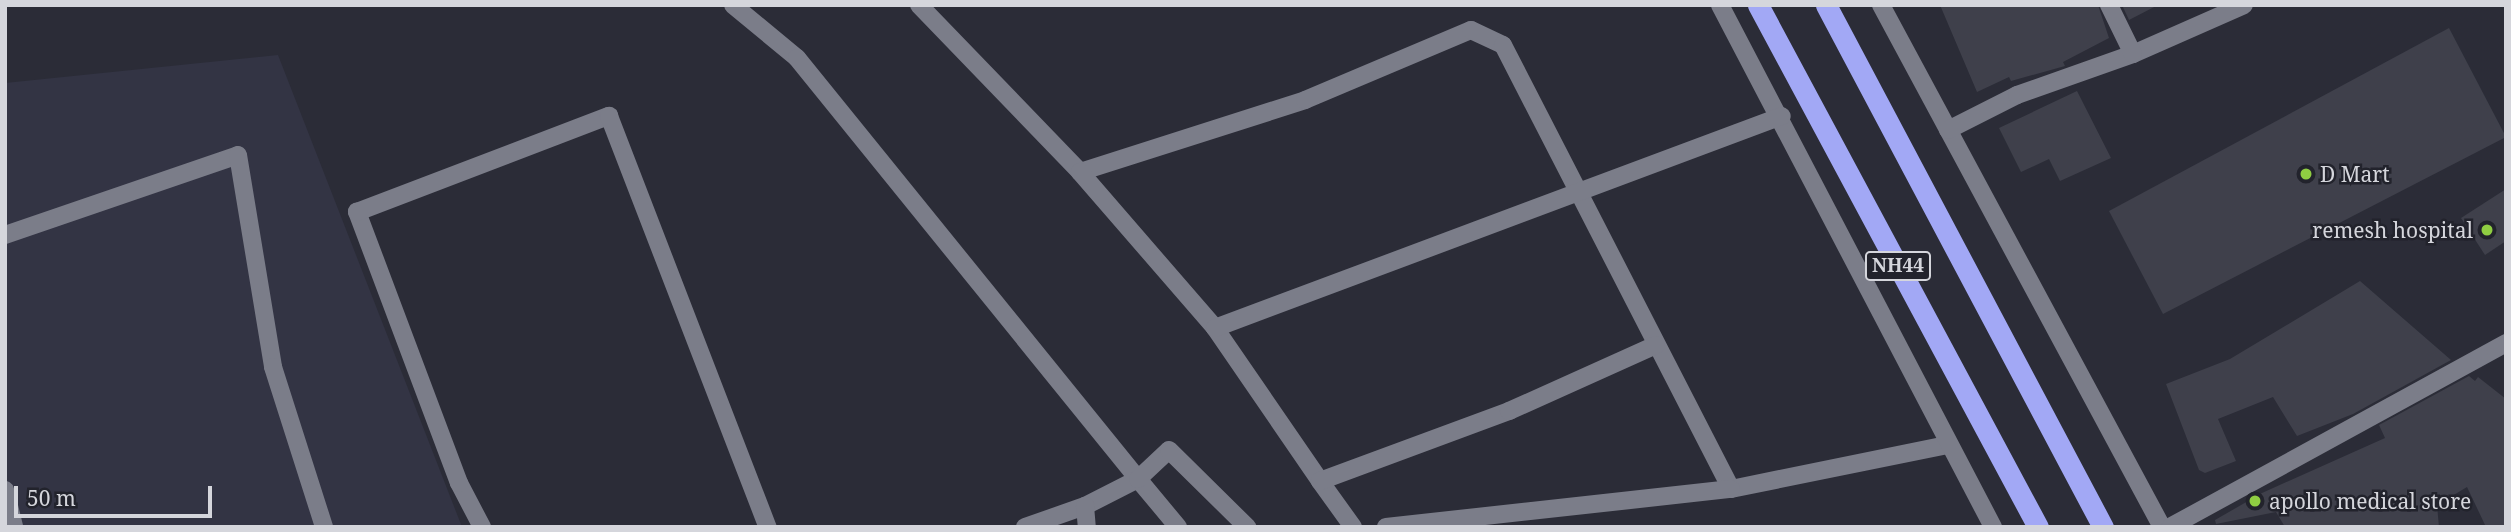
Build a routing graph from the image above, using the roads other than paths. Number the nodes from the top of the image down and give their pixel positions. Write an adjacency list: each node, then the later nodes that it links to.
1 (733, 5): 19 (street)
2 (919, 5): 12 (street)
3 (1720, 5): 10 (street)
4 (1758, 5): 35 (highway, NH44)
5 (1826, 5): 36 (highway, NH44)
6 (1881, 5): 11 (street)
7 (2109, 5): 9 (street)
8 (2244, 5): 9 (street)
9 (2133, 54): 11 (street)
10 (1782, 116): 13 (street); 18 (street)
11 (1948, 130): 37 (street)
12 (1080, 172): 13 (street); 15 (street)
13 (1580, 190): 15 (street); 17 (street)
14 (5, 235): 25 (street)
15 (1215, 328): 20 (street)
16 (2506, 343): 38 (street)
17 (1656, 345): 20 (street); 21 (street)
18 (1947, 445): 21 (street); 34 (street)
19 (1138, 479): 23 (street); 30 (street); 31 (street)
20 (1321, 481): 32 (street)
21 (1731, 489): 33 (street)
22 (5, 490): 24 (street)
23 (1085, 506): 28 (street); 29 (street)
24 (14, 527)
25 (324, 527)
26 (482, 527): 27 (street)
27 (768, 527)
28 (1025, 527)
29 (1087, 527)
30 (1178, 527)
31 (1247, 527)
32 (1353, 527)
33 (1386, 527)
34 (1993, 527)
35 (2038, 527)
36 (2103, 527)
37 (2162, 527)
38 (2170, 527)

